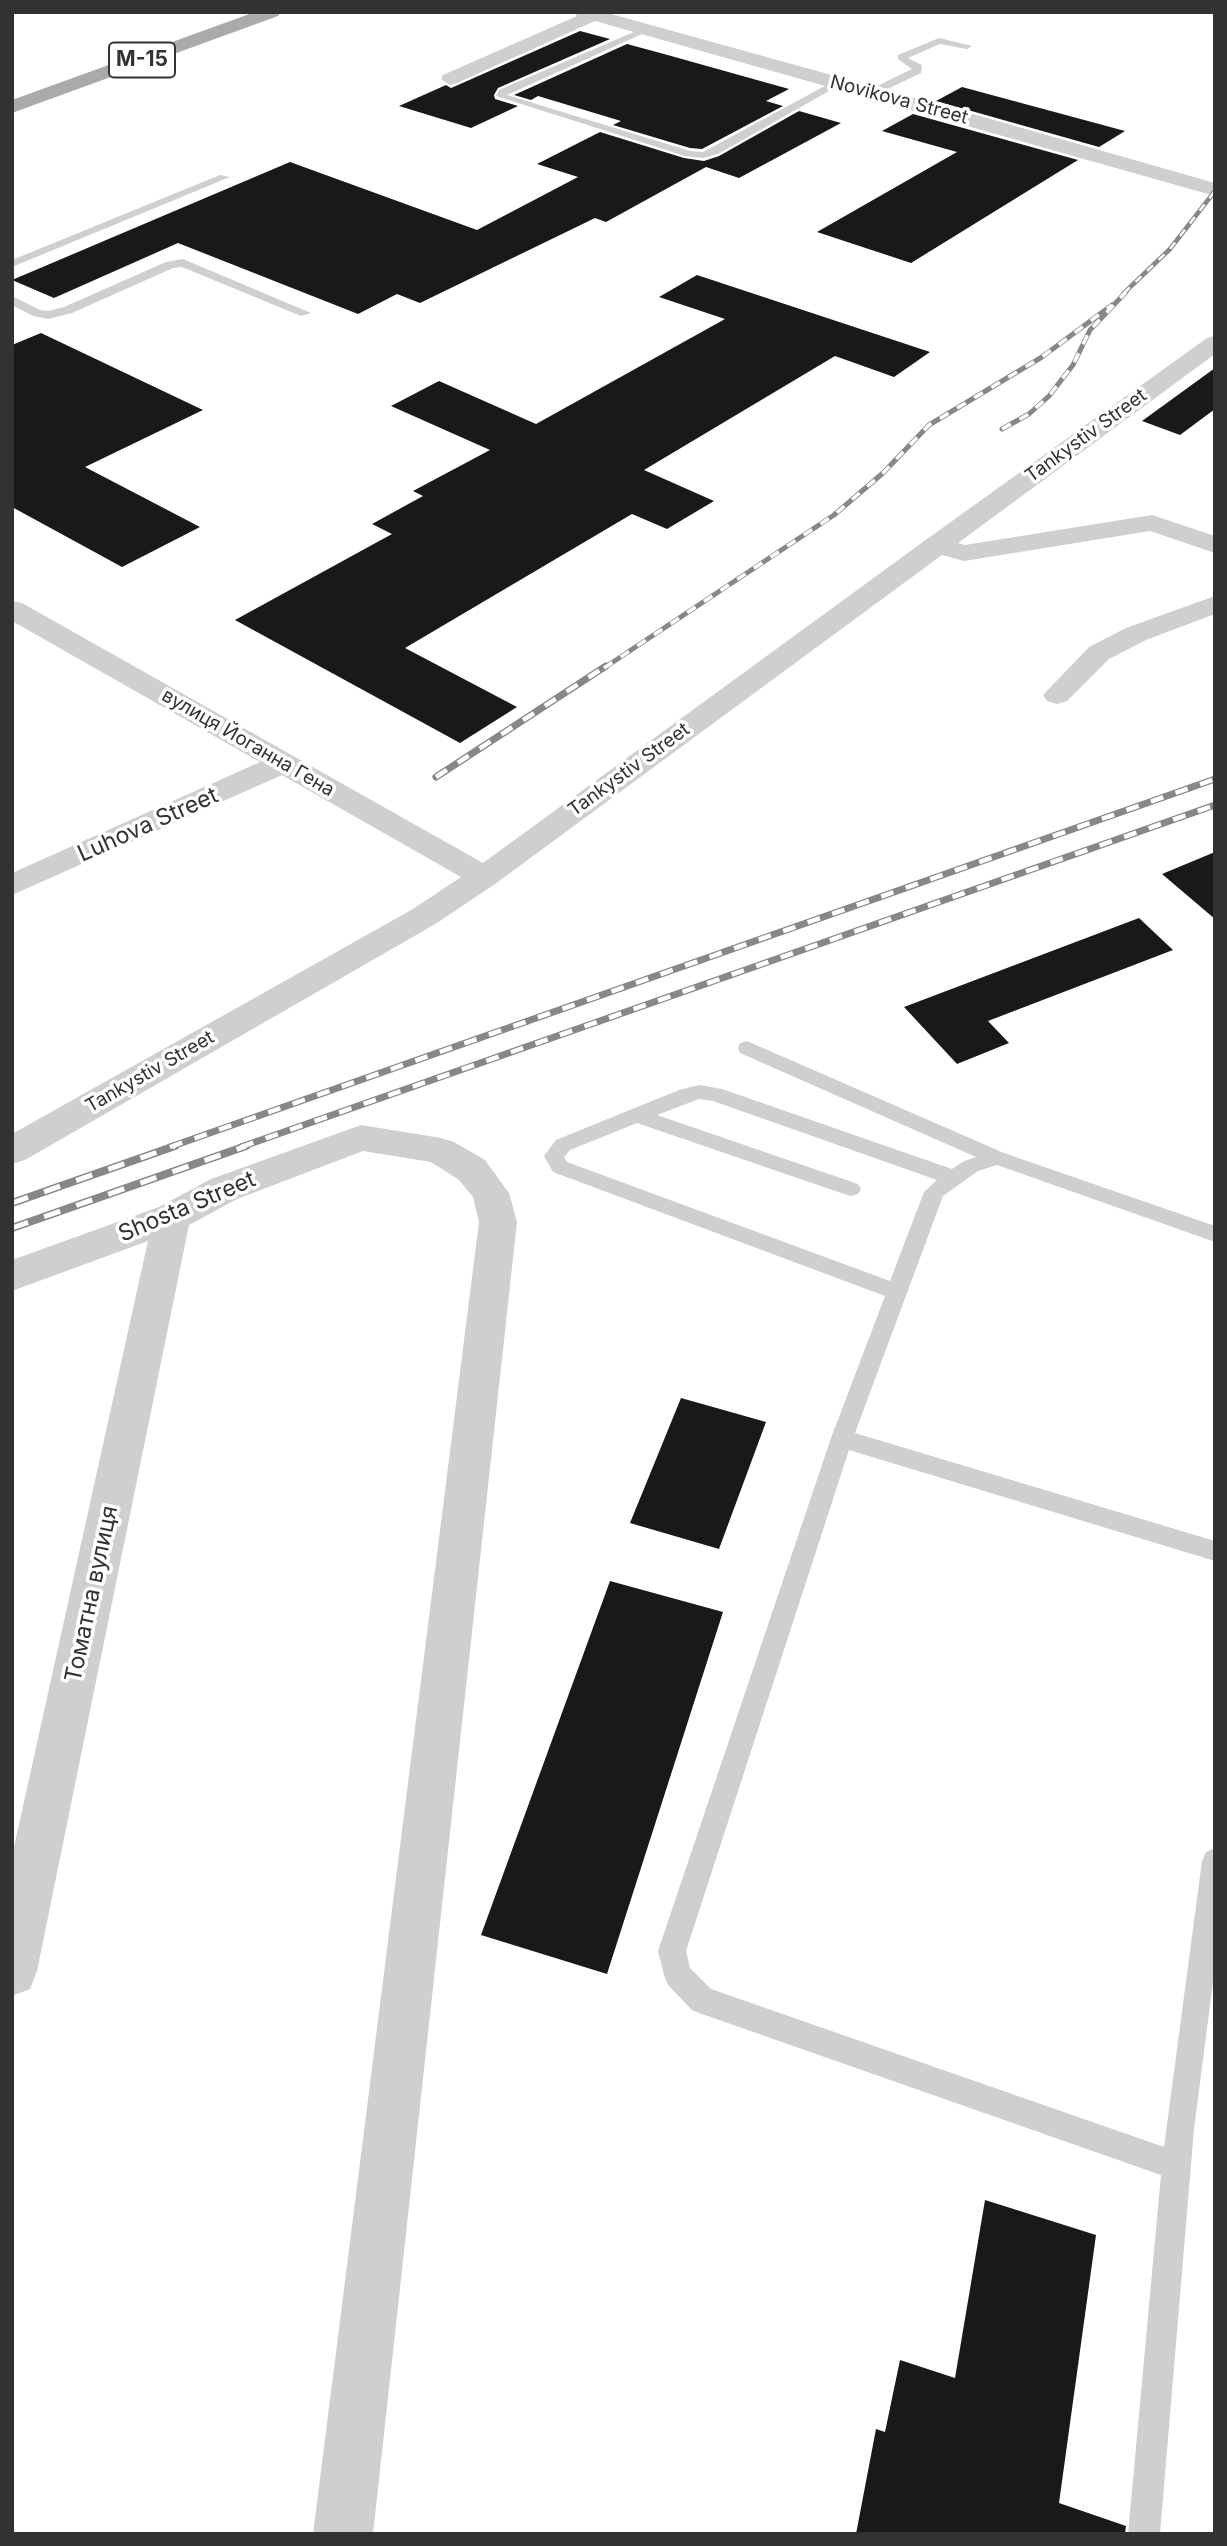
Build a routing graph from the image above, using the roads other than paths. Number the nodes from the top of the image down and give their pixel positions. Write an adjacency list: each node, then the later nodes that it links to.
1 (272, 12): 8 (main road, М-15)
2 (588, 14): 3 (street, Novikova Street); 5 (street)
3 (646, 30): 6 (street, Novikova Street); 6 (lane)
4 (967, 46): 7 (lane)
5 (450, 79)
6 (838, 83): 7 (street, Novikova Street)
7 (873, 92): 10 (street, Novikova Street)
8 (12, 107)
9 (224, 177): 11 (lane)
10 (1215, 190)
11 (12, 264)
12 (12, 300): 13 (lane)
13 (306, 313)
14 (1215, 342): 15 (street, Tankystiv Street)
15 (936, 545): 16 (street); 21 (street, Tankystiv Street)
16 (1215, 545)
17 (1215, 604): 19 (street)
18 (12, 609): 20 (street, вулиця Йоганна Гена)
19 (1057, 695)
20 (283, 763): 21 (street, вулиця Йоганна Гена); 22 (street, Luhova Street)
21 (484, 877): 25 (street, Tankystiv Street)
22 (12, 885)
23 (747, 1048): 26 (lane)
24 (636, 1115): 27 (lane); 28 (lane); 32 (lane)
25 (12, 1151)
26 (997, 1158): 27 (lane); 30 (lane)
27 (954, 1178): 32 (lane)
28 (851, 1189)
29 (172, 1217): 31 (street, Shosta Street); 36 (street, Томатна вулиця); 38 (street, Shosta Street)
30 (1215, 1234)
31 (12, 1276)
32 (897, 1292): 33 (lane)
33 (842, 1438): 34 (lane); 37 (lane)
34 (1215, 1551)
35 (1215, 1861): 37 (lane)
36 (12, 1971)
37 (1177, 2166): 39 (lane)
38 (342, 2534)
39 (1144, 2534)

